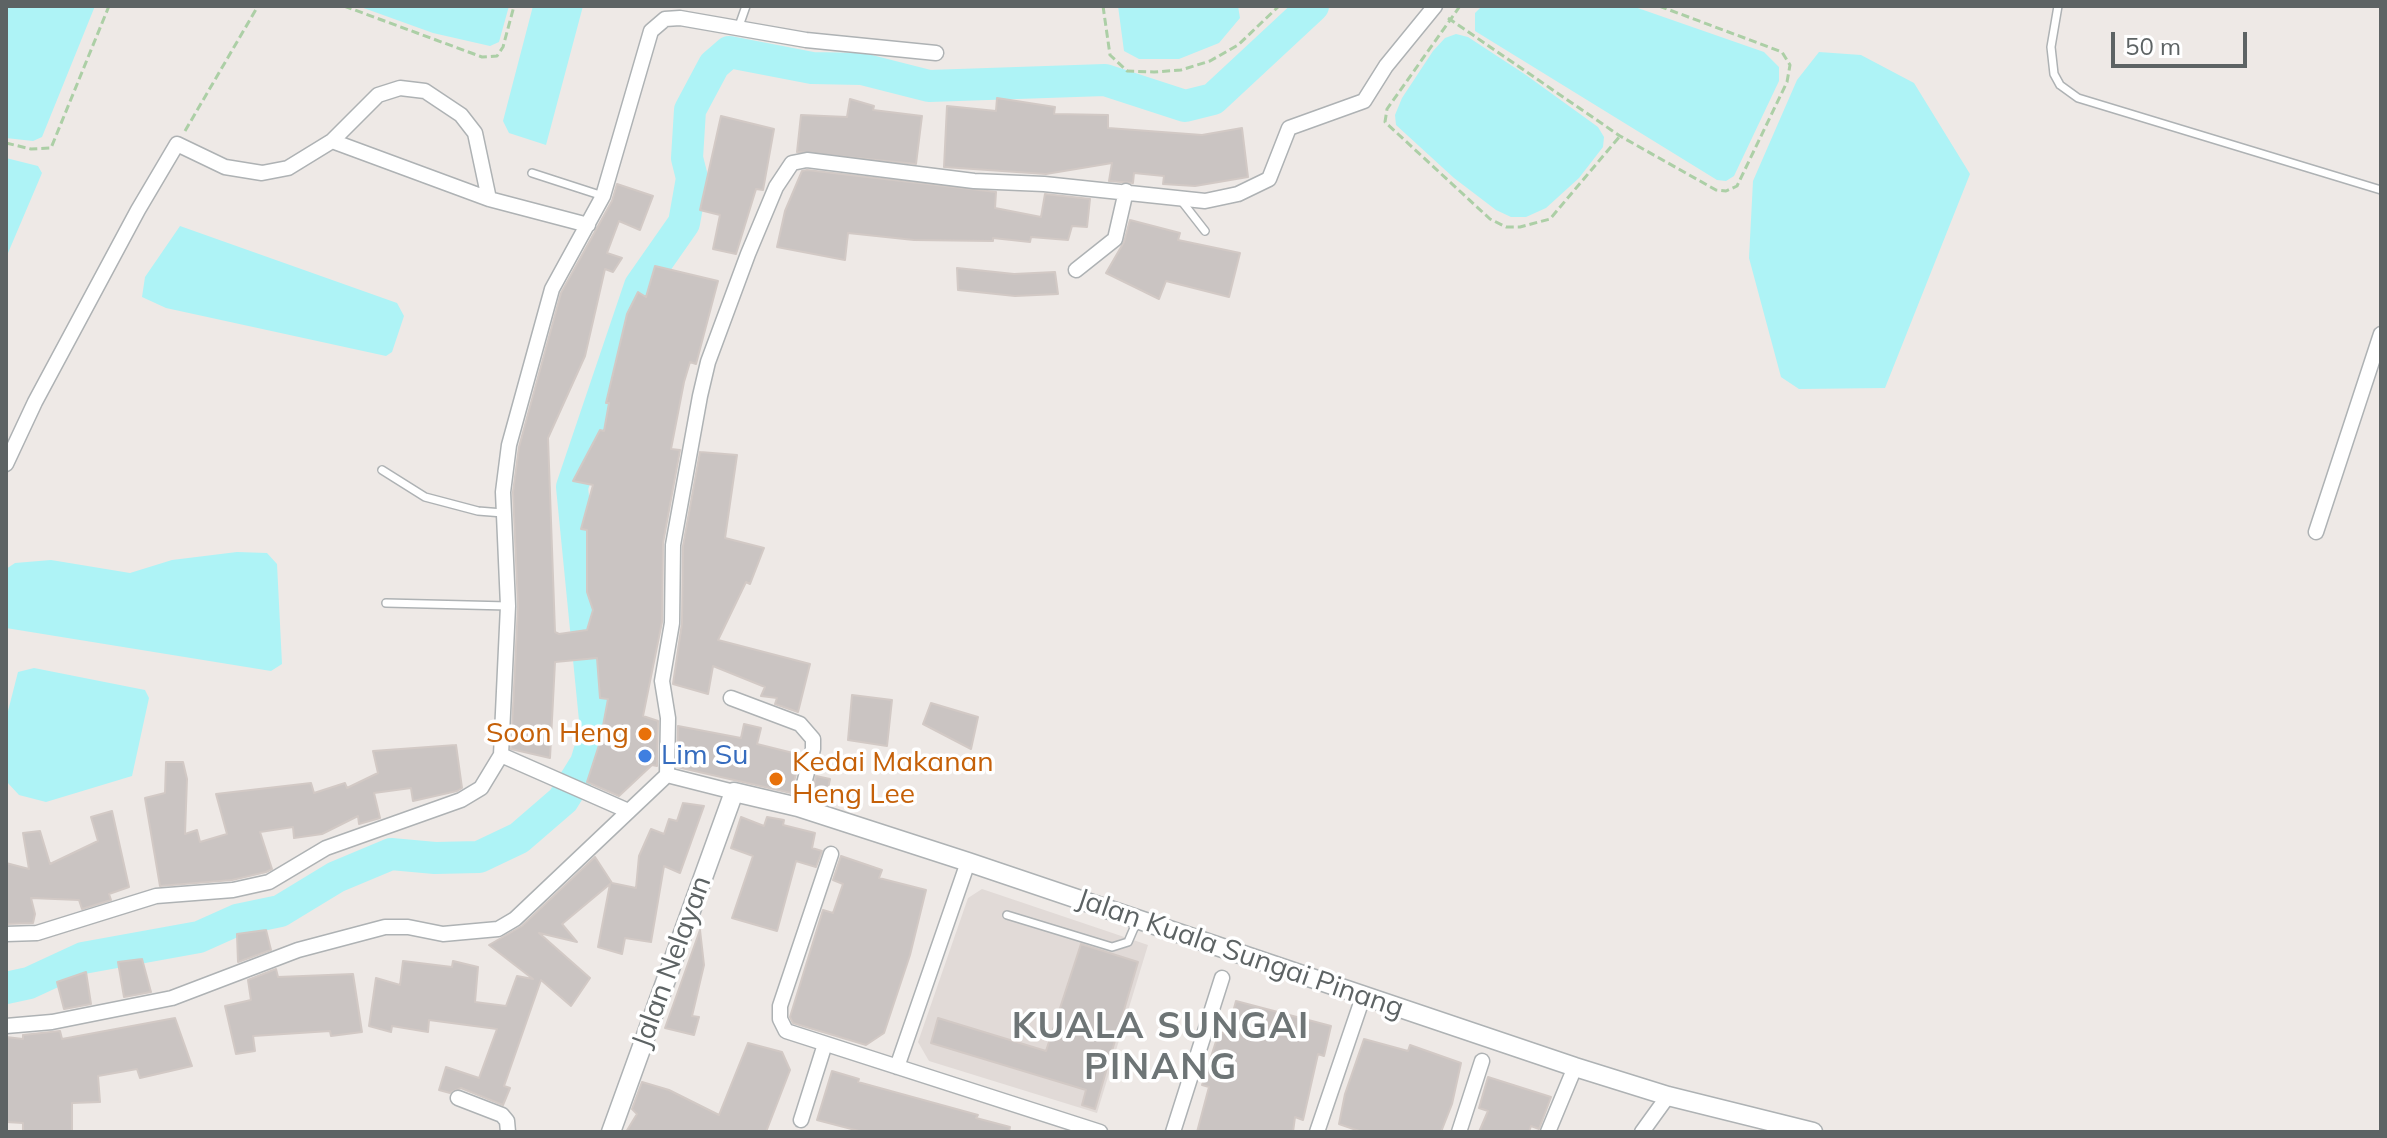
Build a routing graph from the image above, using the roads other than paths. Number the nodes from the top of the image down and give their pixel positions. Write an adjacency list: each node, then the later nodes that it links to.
1 (746, 6): 4 (lane)
2 (1435, 6): 11 (street)
3 (2058, 6): 8 (lane)
4 (739, 26): 5 (street); 10 (street)
5 (936, 53)
6 (332, 141): 12 (street); 12 (street); 17 (street)
7 (532, 173): 10 (lane)
8 (2381, 190)
9 (1126, 191): 11 (street); 15 (street); 25 (street)
10 (603, 196): 13 (street)
11 (1178, 198): 14 (lane)
12 (489, 199): 13 (street)
13 (588, 225): 19 (street)
14 (1205, 231)
15 (1076, 270)
16 (2381, 334): 20 (street)
17 (6, 464)
18 (382, 470): 19 (lane)
19 (503, 513): 22 (street)
20 (2316, 532)
21 (386, 603): 22 (lane)
22 (508, 606): 24 (street)
23 (731, 698): 28 (street)
24 (501, 755): 27 (street); 33 (street)
25 (667, 775): 26 (street, Jalan Kuala Sungai Pinang); 27 (street)
26 (734, 792): 28 (street, Jalan Kuala Sungai Pinang); 45 (street, Jalan Nelayan)
27 (619, 807): 36 (street)
28 (798, 807): 30 (street, Jalan Kuala Sungai Pinang)
29 (831, 854): 37 (street)
30 (968, 862): 32 (street, Jalan Kuala Sungai Pinang); 39 (street)
31 (1007, 915): 32 (lane)
32 (1138, 919): 35 (street, Jalan Kuala Sungai Pinang)
33 (6, 934)
34 (1222, 978): 47 (street)
35 (1363, 997): 40 (street, Jalan Kuala Sungai Pinang); 48 (street)
36 (6, 1026)
37 (825, 1044): 39 (street); 43 (street)
38 (1482, 1061): 49 (street)
39 (897, 1067): 46 (street)
40 (1575, 1067): 41 (street, Jalan Kuala Sungai Pinang); 50 (street)
41 (1668, 1096): 51 (street); 52 (street, Jalan Kuala Sungai Pinang)
42 (458, 1098): 44 (street)
43 (801, 1120)
44 (508, 1132)
45 (611, 1132)
46 (1100, 1132)
47 (1173, 1132)
48 (1317, 1132)
49 (1459, 1132)
50 (1548, 1132)
51 (1642, 1132)
52 (1813, 1132)

